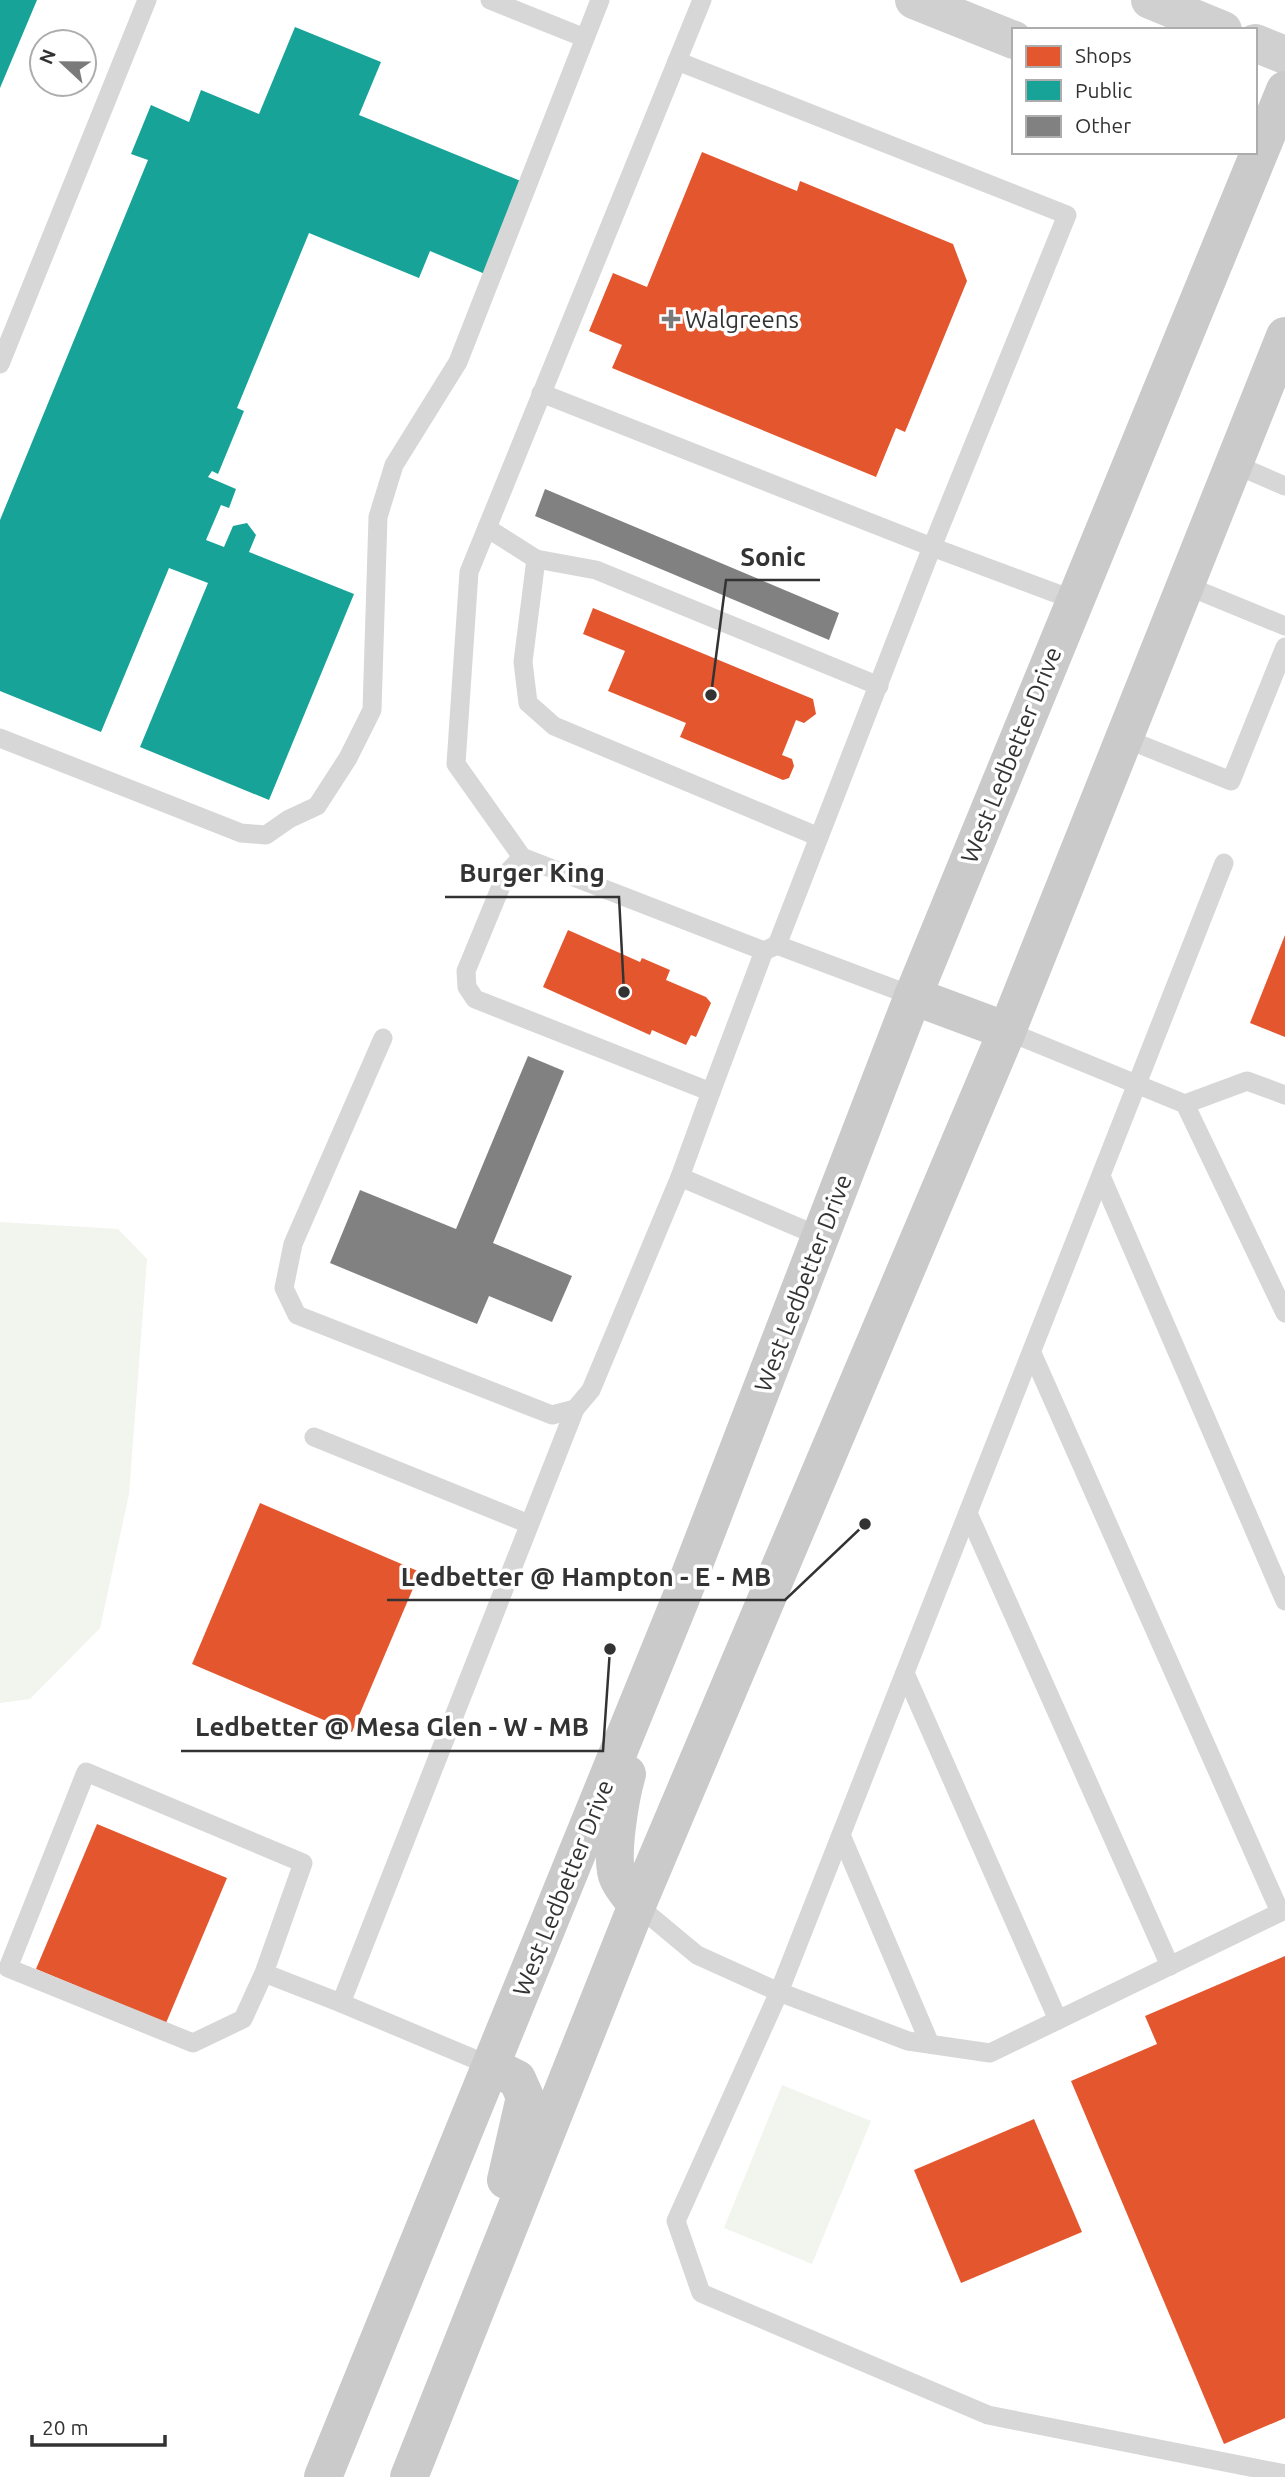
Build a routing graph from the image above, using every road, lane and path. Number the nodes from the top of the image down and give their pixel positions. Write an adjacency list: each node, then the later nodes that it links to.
1 (147, 0): 16 (lane)
2 (491, 0): 8 (lane)
3 (600, 0): 8 (lane)
4 (702, 0): 12 (lane)
5 (914, 0): 9 (main road)
6 (1150, 0): 7 (main road)
7 (1218, 28)
8 (585, 38): 28 (lane)
9 (1012, 39)
10 (1257, 44): 11 (main road)
11 (1285, 55)
12 (677, 61): 17 (lane); 21 (lane)
13 (1285, 90): 14 (main road, West Ledbetter Drive)
14 (1268, 143): 24 (main road, West Ledbetter Drive)
15 (1285, 336): 18 (main road)
16 (0, 364)
17 (541, 393): 20 (lane); 21 (lane)
18 (1234, 464): 19 (lane); 23 (main road)
19 (1285, 486)
20 (487, 528): 22 (lane); 31 (lane)
21 (932, 547): 24 (lane); 27 (lane)
22 (536, 559): 27 (lane); 30 (lane)
23 (1185, 585): 25 (lane); 29 (main road)
24 (1074, 600): 34 (main road, West Ledbetter Drive)
25 (1285, 626)
26 (1285, 647): 29 (lane)
27 (879, 686): 30 (lane)
28 (0, 737)
29 (1124, 738): 35 (main road)
30 (820, 836): 33 (lane)
31 (522, 856): 33 (lane); 38 (lane)
32 (1224, 863): 37 (lane)
33 (771, 948): 34 (lane); 38 (lane)
34 (913, 996): 35 (main road); 43 (main road, West Ledbetter Drive)
35 (1007, 1031): 37 (lane); 54 (main road)
36 (383, 1038): 46 (lane)
37 (1137, 1085): 40 (lane); 41 (lane)
38 (710, 1092): 42 (lane)
39 (1285, 1096): 40 (lane)
40 (1185, 1104): 44 (lane)
41 (1101, 1176): 45 (lane); 51 (lane)
42 (680, 1177): 43 (lane); 46 (lane)
43 (821, 1237): 50 (main road, West Ledbetter Drive)
44 (1285, 1313)
45 (1032, 1353): 48 (lane); 55 (lane)
46 (575, 1409): 49 (lane)
47 (314, 1437): 49 (lane)
48 (968, 1513): 52 (lane); 56 (lane)
49 (529, 1524): 59 (lane)
50 (681, 1598): 54 (main road); 62 (main road, West Ledbetter Drive)
51 (1285, 1601)
52 (905, 1673): 53 (lane); 60 (lane)
53 (841, 1835): 58 (lane); 61 (lane)
54 (637, 1906): 58 (lane); 63 (main road)
55 (1283, 1911): 56 (lane)
56 (1170, 1966): 60 (lane)
57 (264, 1973): 57 (lane); 59 (lane)
58 (779, 1992): 61 (lane); 64 (lane)
59 (341, 2003): 62 (lane)
60 (1058, 2020): 61 (lane)
61 (930, 2044)
62 (491, 2066): 63 (main road); 65 (main road, West Ledbetter Drive)
63 (474, 2312): 66 (main road)
64 (1285, 2474)
65 (323, 2477)
66 (409, 2477)

